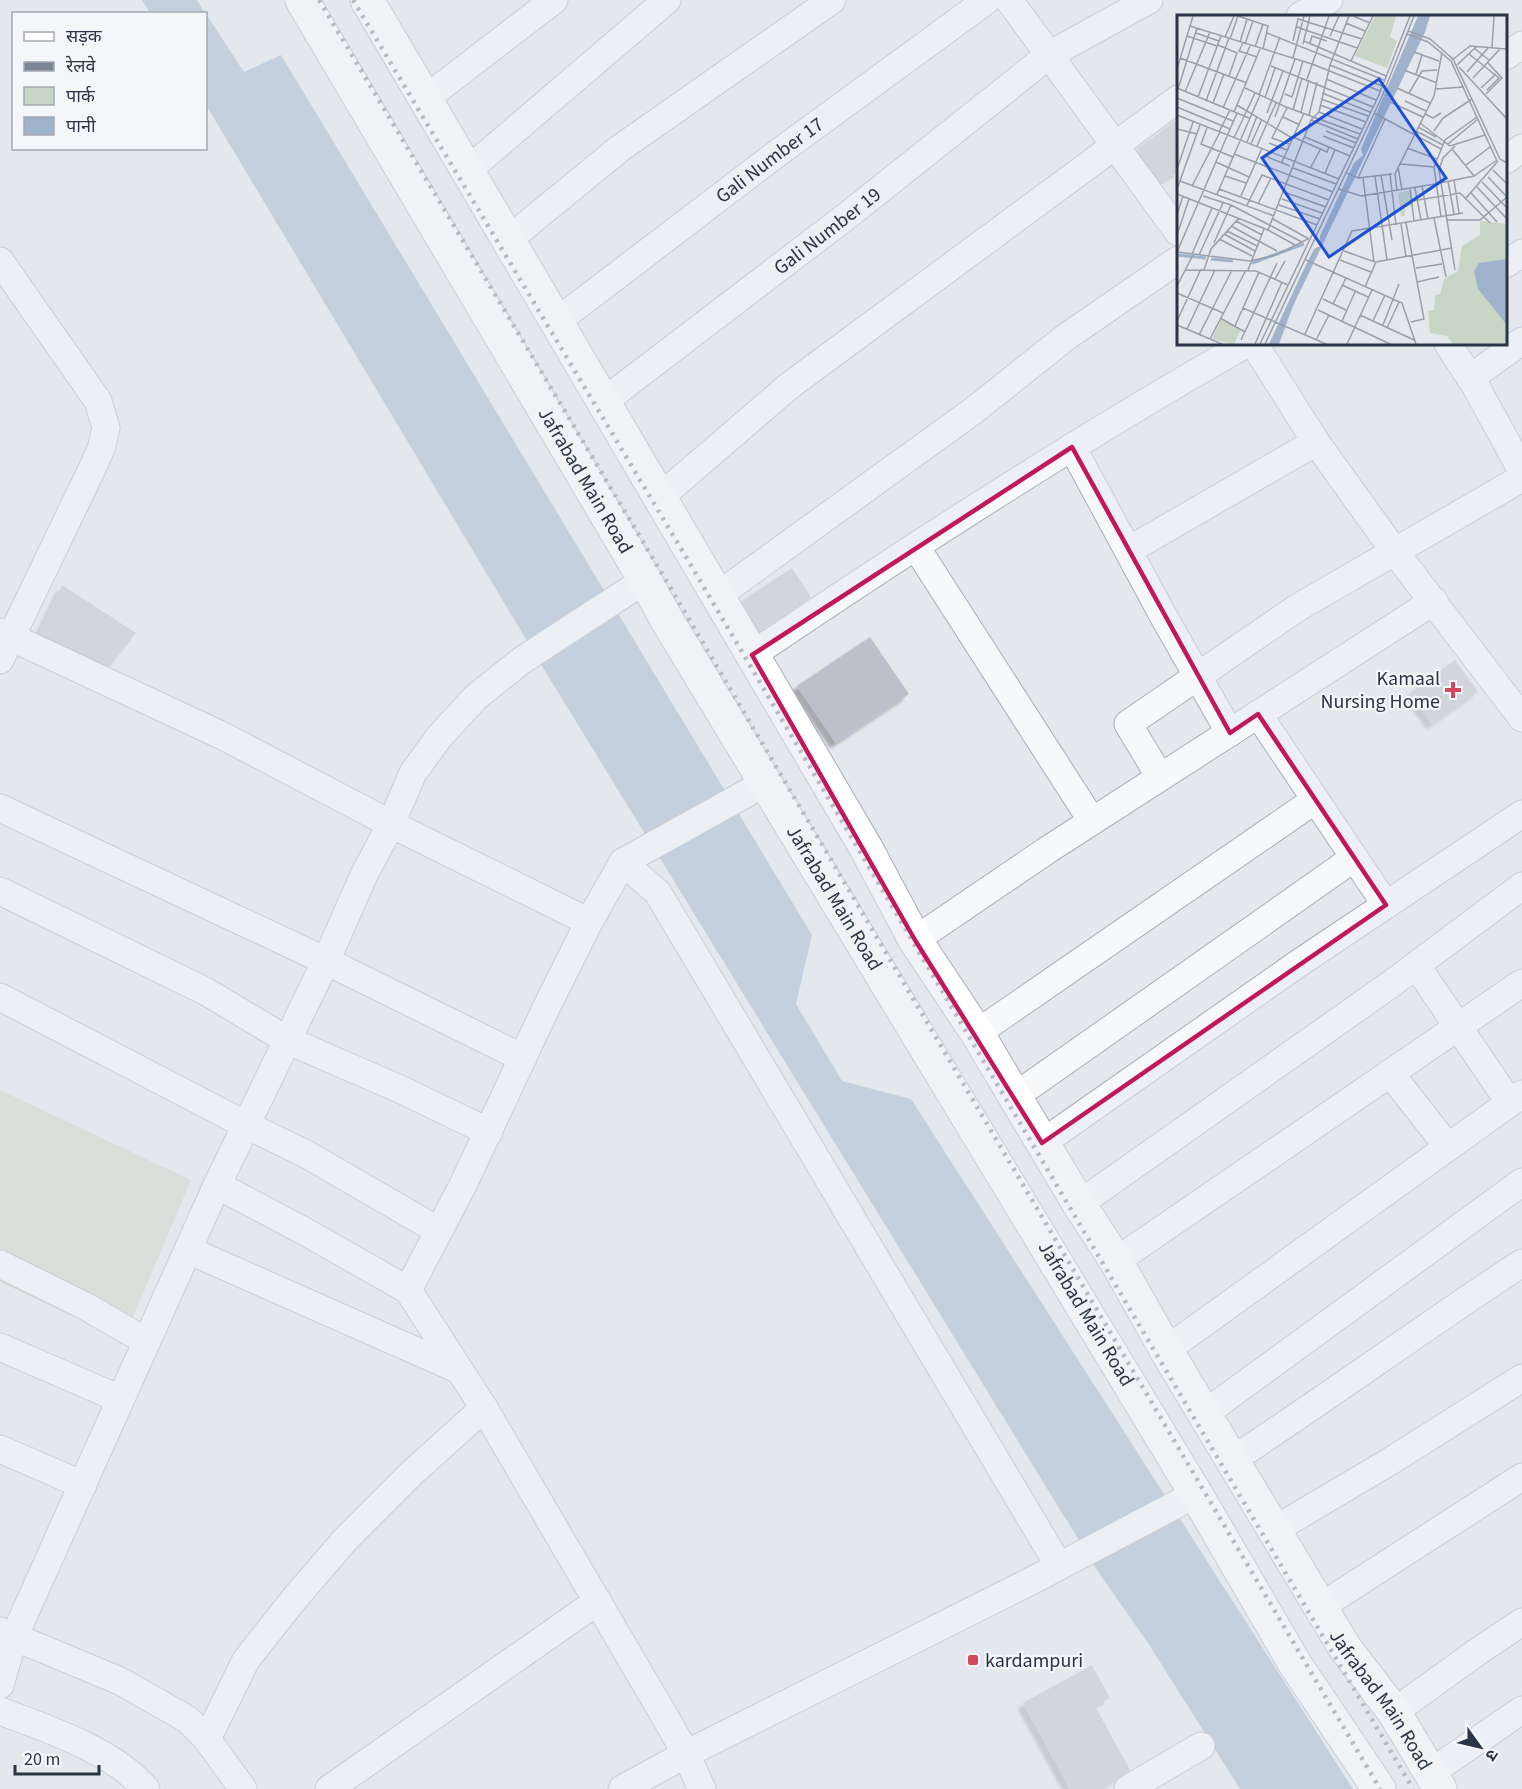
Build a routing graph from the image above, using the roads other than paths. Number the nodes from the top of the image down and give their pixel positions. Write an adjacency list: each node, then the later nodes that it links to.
1 (302, 0): 41 (main road, Jafrabad Main Road)
2 (367, 0): 14 (main road, Jafrabad Main Road)
3 (554, 0): 14 (street)
4 (667, 0): 19 (street)
5 (832, 0): 21 (street)
6 (987, 0): 26 (street, Gali Number 17)
7 (1010, 0): 12 (street)
8 (1149, 0): 12 (street, Gali Number 19)
9 (1329, 0): 10 (street)
10 (1302, 15)
11 (1522, 45): 13 (street)
12 (1049, 55): 16 (street); 32 (street, Gali Number 19)
13 (1507, 55)
14 (425, 99): 19 (main road, Jafrabad Main Road)
15 (1177, 100): 16 (street)
16 (1116, 146): 20 (street); 37 (street)
17 (1522, 148): 18 (street)
18 (1507, 159)
19 (467, 171): 21 (main road, Jafrabad Main Road)
20 (1177, 229)
21 (508, 240): 26 (main road, Jafrabad Main Road)
22 (1522, 253): 25 (street)
23 (0, 261): 44 (street)
24 (1177, 261): 42 (street)
25 (1507, 263)
26 (556, 322): 32 (main road, Jafrabad Main Road)
27 (1522, 341): 31 (street)
28 (1244, 345): 34 (street)
29 (1255, 345): 33 (street)
30 (1449, 345): 31 (street)
31 (1470, 378): 35 (street)
32 (603, 402): 37 (main road, Jafrabad Main Road)
33 (1316, 442): 39 (street); 40 (street)
34 (1072, 447): 38 (street); 39 (street)
35 (1519, 457)
36 (1522, 478): 40 (street)
37 (659, 498): 42 (main road, Jafrabad Main Road)
38 (916, 546): 45 (street); 55 (street)
39 (1130, 550): 46 (street)
40 (1395, 552): 43 (street); 46 (street)
41 (635, 587): 51 (main road, Jafrabad Main Road); 56 (street)
42 (717, 596): 45 (main road, Jafrabad Main Road)
43 (1434, 601): 47 (street); 48 (street)
44 (4, 643): 56 (street)
45 (752, 655): 63 (main road, Jafrabad Main Road)
46 (1197, 676): 49 (street); 50 (street)
47 (1258, 714): 49 (street); 52 (street)
48 (1522, 718)
49 (1230, 733): 50 (street)
50 (1160, 777): 55 (street)
51 (765, 783): 58 (street); 100 (main road, Jafrabad Main Road)
52 (1316, 800): 57 (street); 69 (street)
53 (0, 808): 64 (street)
54 (1522, 814): 61 (street)
55 (1092, 821): 63 (street)
56 (391, 824): 62 (street); 64 (street)
57 (1354, 858): 61 (street); 73 (street)
58 (623, 862): 62 (street); 102 (street)
59 (1522, 886): 65 (street)
60 (0, 891): 70 (street)
61 (1386, 905): 77 (street)
62 (589, 922): 71 (street)
63 (915, 940): 69 (main road, Jafrabad Main Road)
64 (326, 961): 70 (street); 71 (street)
65 (1416, 965): 68 (street); 81 (street)
66 (1522, 982): 68 (street)
67 (0, 997): 75 (street)
68 (1457, 1027): 72 (street); 74 (street)
69 (977, 1034): 73 (main road, Jafrabad Main Road)
70 (287, 1040): 75 (street); 76 (street)
71 (523, 1058): 76 (street)
72 (1390, 1073): 78 (street); 84 (street)
73 (1014, 1097): 77 (main road, Jafrabad Main Road)
74 (1516, 1098): 78 (street)
75 (246, 1125): 80 (street); 82 (street)
76 (489, 1132): 82 (street)
77 (1042, 1143): 81 (main road, Jafrabad Main Road)
78 (1448, 1147): 90 (street)
79 (1522, 1182): 95 (street)
80 (217, 1185): 83 (street); 87 (street)
81 (1079, 1204): 84 (main road, Jafrabad Main Road)
82 (439, 1231): 87 (street)
83 (188, 1250): 88 (street); 91 (street)
84 (1116, 1260): 90 (main road, Jafrabad Main Road)
85 (1522, 1263): 97 (street)
86 (0, 1264): 88 (street)
87 (408, 1290): 91 (street)
88 (146, 1341): 93 (street)
89 (0, 1347): 93 (street)
90 (1166, 1350): 95 (main road, Jafrabad Main Road)
91 (457, 1369): 94 (street)
92 (1522, 1378): 101 (street)
93 (120, 1399): 99 (street)
94 (484, 1408): 103 (street); 111 (street)
95 (1204, 1414): 97 (main road, Jafrabad Main Road)
96 (0, 1449): 99 (street)
97 (1232, 1460): 101 (main road, Jafrabad Main Road)
98 (1522, 1478): 104 (street)
99 (83, 1485): 106 (street)
100 (1196, 1494): 102 (street); 121 (main road, Jafrabad Main Road)
101 (1274, 1530): 104 (main road, Jafrabad Main Road)
102 (1059, 1566): 113 (street)
103 (597, 1602): 113 (street); 117 (street)
104 (1320, 1607): 110 (main road, Jafrabad Main Road)
105 (1522, 1622): 110 (street)
106 (7, 1634): 107 (street); 111 (street)
107 (0, 1685)
108 (1522, 1710): 114 (street)
109 (0, 1711): 115 (street)
110 (1394, 1712): 114 (main road, Jafrabad Main Road)
111 (207, 1739): 116 (street)
112 (1201, 1746): 120 (street)
113 (686, 1754): 118 (street); 119 (street)
114 (1435, 1781)
115 (146, 1789)
116 (243, 1789)
117 (329, 1789)
118 (622, 1789)
119 (702, 1789)
120 (1128, 1789)
121 (1379, 1789)

